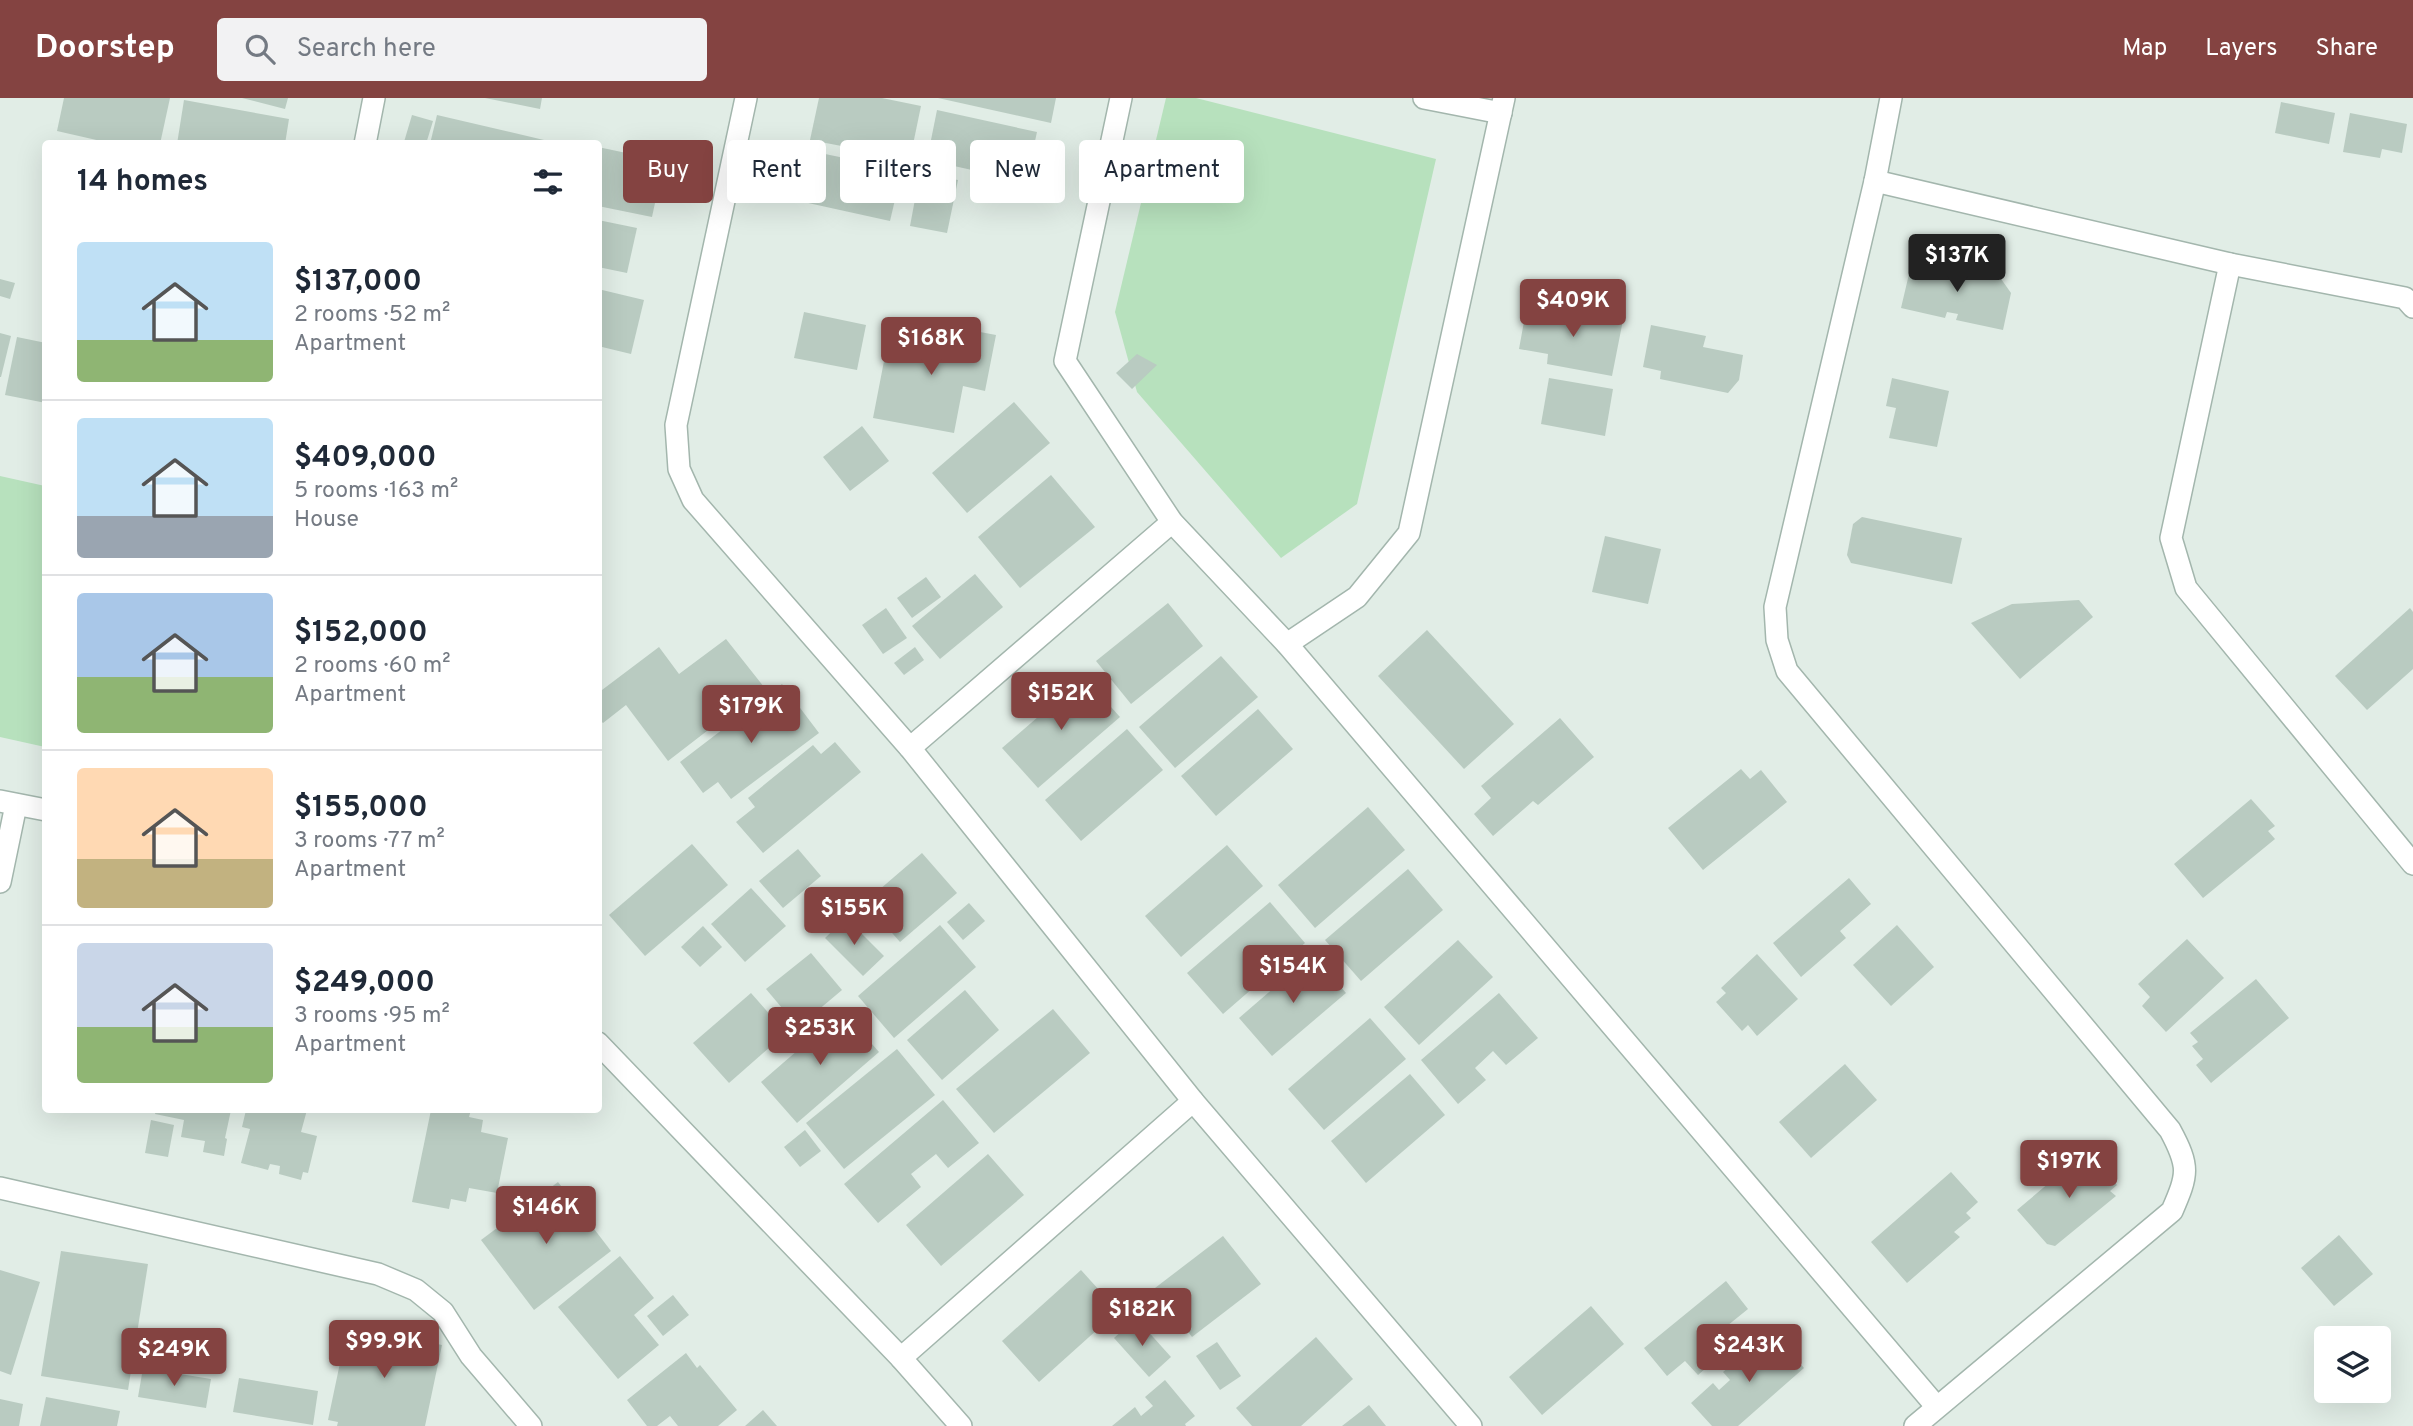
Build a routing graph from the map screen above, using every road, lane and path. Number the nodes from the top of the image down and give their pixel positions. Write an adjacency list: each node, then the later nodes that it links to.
1 (374, 98): 7 (street)
2 (746, 98): 13 (street)
3 (1121, 98): 11 (street)
4 (1424, 98): 6 (street)
5 (1891, 98): 8 (street)
6 (1503, 106): 12 (street)
7 (366, 140)
8 (1874, 181): 9 (street); 22 (street)
9 (2230, 264): 10 (street); 16 (street)
10 (2413, 307)
11 (1172, 522): 12 (street); 13 (street)
12 (1287, 644): 22 (street)
13 (910, 748): 19 (street)
14 (8, 803): 15 (street); 17 (street)
15 (42, 809)
16 (2413, 864)
17 (0, 882)
18 (602, 1047): 21 (street)
19 (1193, 1101): 21 (street); 25 (street)
20 (0, 1188): 23 (street)
21 (901, 1358): 24 (street)
22 (1937, 1406): 26 (street)
23 (531, 1426)
24 (961, 1426)
25 (1471, 1426)
26 (1915, 1426)

